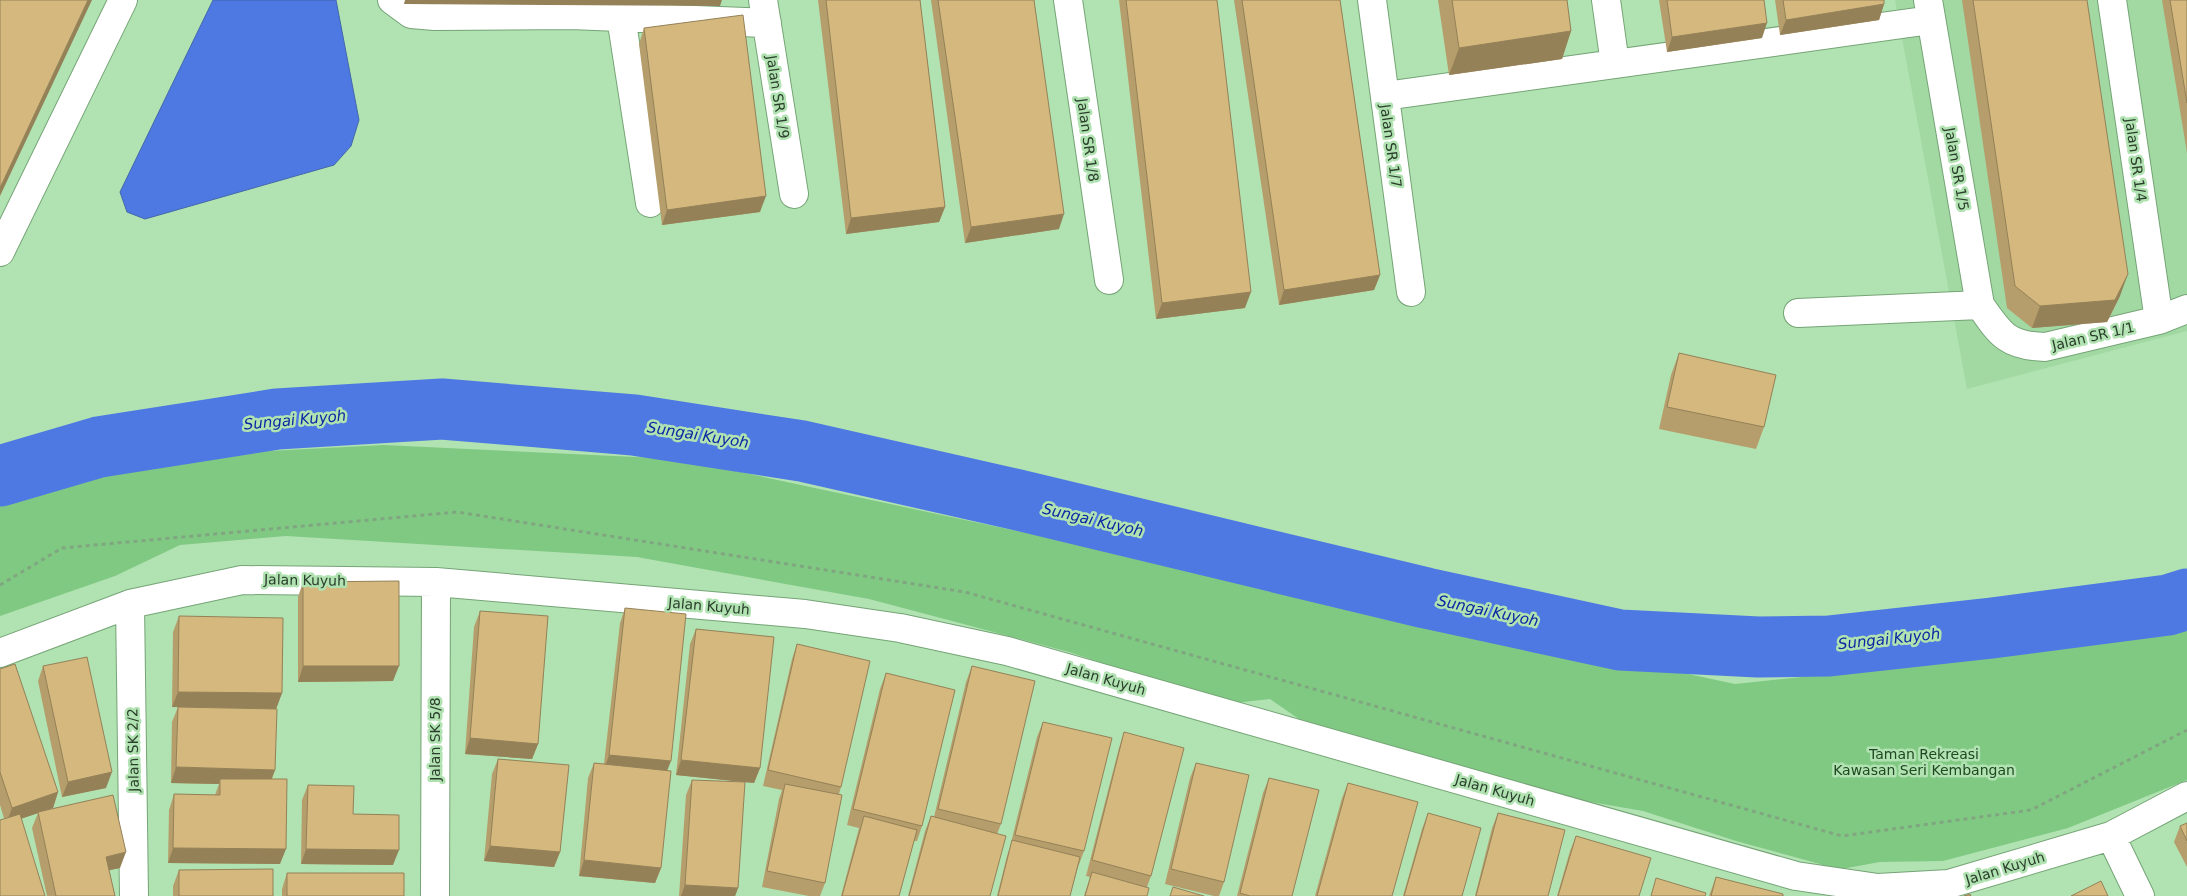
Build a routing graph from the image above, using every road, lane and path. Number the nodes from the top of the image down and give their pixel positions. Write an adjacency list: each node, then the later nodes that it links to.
1 (123, 0): 14 (street)
2 (392, 0): 9 (street)
3 (1068, 0): 15 (street, Jalan SR 1/8)
4 (1372, 0): 11 (street, Jalan SR 1/7)
5 (1606, 0): 10 (street)
6 (2112, 0): 20 (street, Jalan SR 1/4)
7 (1930, 10): 10 (street); 17 (street, Jalan SR 1/5)
8 (765, 12): 9 (street); 12 (street, Jalan SR 1/9)
9 (621, 17): 13 (street)
10 (1616, 64): 11 (street)
11 (1385, 96): 16 (street, Jalan SR 1/7)
12 (794, 194)
13 (650, 203)
14 (0, 252)
15 (1109, 280)
16 (1411, 292)
17 (1980, 305): 19 (street); 21 (street, Jalan SR 1/5)
18 (2187, 309): 20 (street, Jalan SR 1/1)
19 (1798, 313)
20 (2159, 320): 21 (street, Jalan SR 1/1)
21 (1999, 334)
22 (436, 582): 23 (street, Jalan Kuyuh); 26 (street, Jalan Kuyuh); 28 (street, Jalan SK 5/8)
23 (130, 604): 24 (street, Jalan Kuyuh); 27 (street, Jalan SK 2/2)
24 (0, 653)
25 (2187, 796): 26 (street, Jalan Kuyuh)
26 (2111, 836): 29 (street)
27 (134, 896)
28 (435, 896)
29 (2140, 896)

